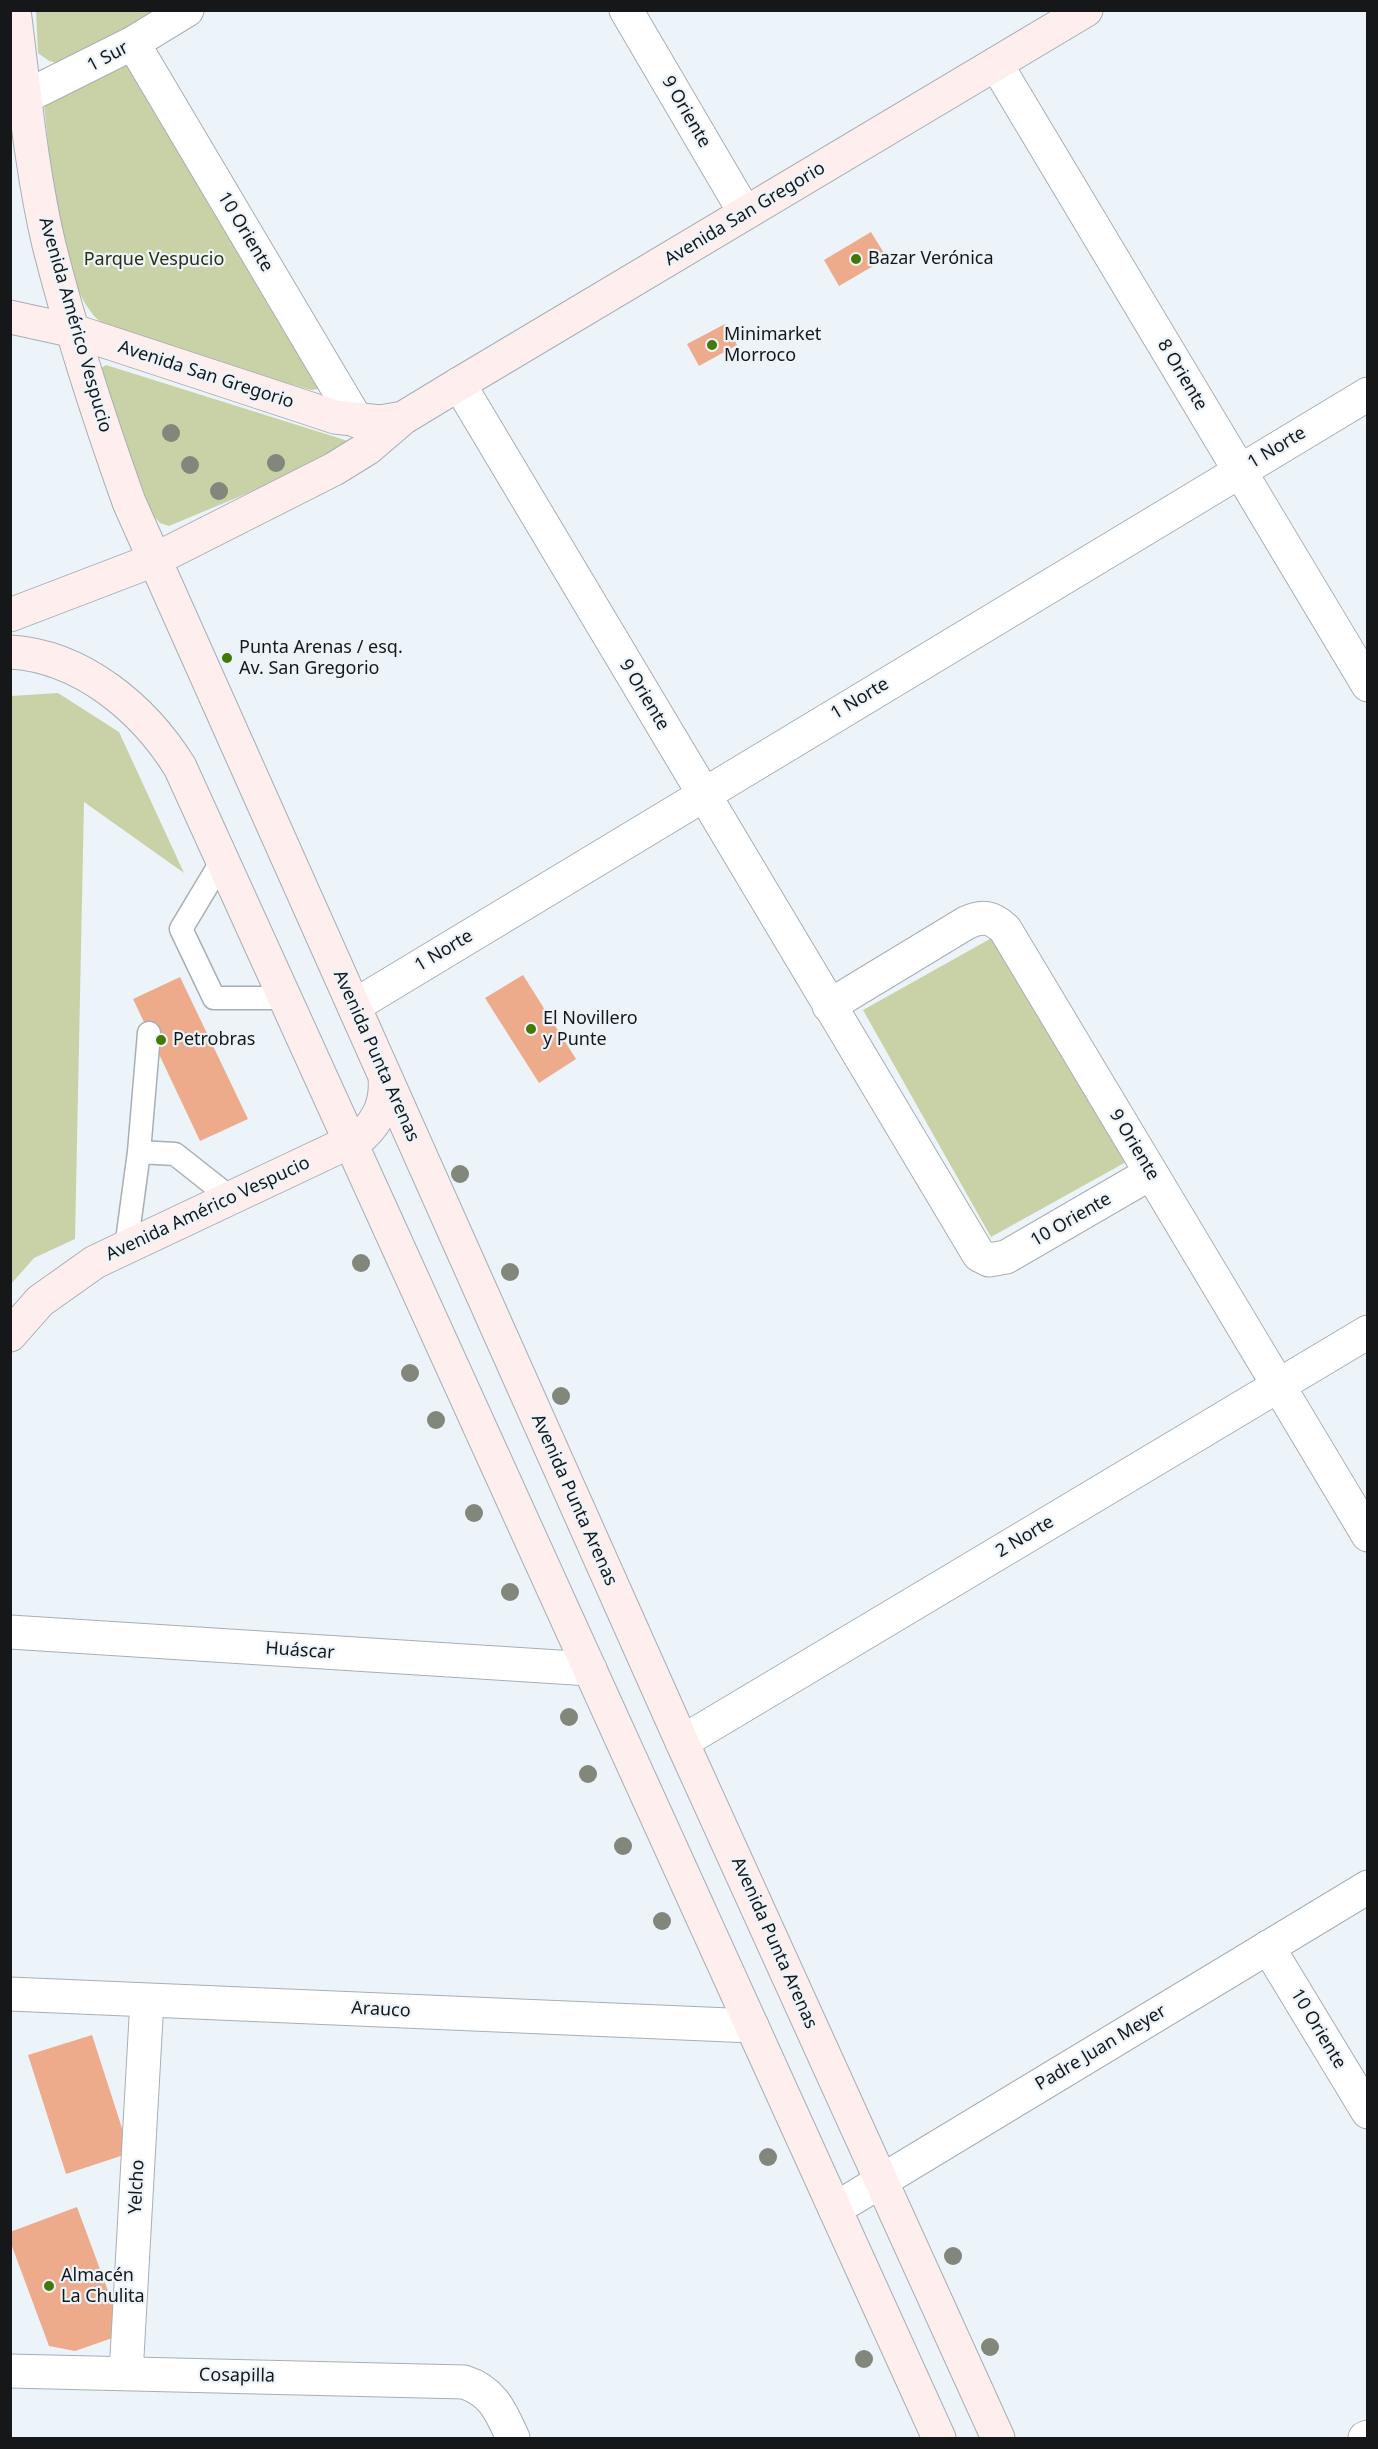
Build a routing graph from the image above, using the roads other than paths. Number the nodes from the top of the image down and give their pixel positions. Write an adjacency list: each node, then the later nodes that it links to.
1 (14, 10): 7 (main road, Avenida Américo Vespucio)
2 (188, 10): 5 (street, 1 Sur)
3 (626, 10): 8 (street, 9 Oriente)
4 (1086, 10): 6 (main road, Avenida San Gregorio)
5 (133, 43): 7 (street, 1 Sur); 14 (street, 10 Oriente)
6 (996, 64): 8 (main road, Avenida San Gregorio); 15 (street, 8 Oriente)
7 (25, 97): 10 (main road, Avenida Américo Vespucio)
8 (745, 213): 11 (main road, Avenida San Gregorio)
9 (10, 317): 10 (main road, Avenida San Gregorio)
10 (74, 331): 14 (main road, Avenida San Gregorio); 16 (main road, Avenida Américo Vespucio)
11 (459, 384): 13 (main road, Avenida San Gregorio); 20 (street, 9 Oriente)
12 (1368, 394): 15 (street, 1 Norte)
13 (403, 418): 14 (main road, Avenida San Gregorio); 16 (main road, Avenida San Gregorio)
14 (357, 421)
15 (1240, 471): 19 (street, 8 Oriente); 20 (street, 1 Norte)
16 (154, 560): 17 (main road, Avenida San Gregorio); 23 (main road, Avenida Punta Arenas)
17 (10, 615)
18 (10, 652): 21 (main road)
19 (1368, 685)
20 (703, 794): 23 (street, 1 Norte); 24 (street, 9 Oriente)
21 (223, 859): 22 (main road); 22 (lane)
22 (286, 998): 27 (main road)
23 (354, 1006): 26 (main road, Avenida Punta Arenas)
24 (829, 1006): 29 (street, 9 Oriente); 32 (street, 9 Oriente)
25 (149, 1033): 28 (lane)
26 (386, 1076): 27 (main road, Avenida Américo Vespucio); 39 (main road, Avenida Punta Arenas)
27 (351, 1143): 30 (main road, Avenida Américo Vespucio); 38 (main road)
28 (139, 1152): 30 (lane); 31 (lane)
29 (1151, 1173): 32 (street, 10 Oriente); 35 (street, 9 Oriente)
30 (232, 1199): 31 (main road, Avenida Américo Vespucio)
31 (126, 1248): 34 (main road, Avenida Américo Vespucio)
32 (989, 1260)
33 (1368, 1332): 35 (street, 2 Norte)
34 (10, 1335)
35 (1278, 1386): 36 (street, 9 Oriente); 39 (street, 2 Norte)
36 (1368, 1535)
37 (10, 1632): 38 (street, Huáscar)
38 (590, 1669): 44 (main road)
39 (682, 1742): 46 (main road, Avenida Punta Arenas)
40 (1368, 1887): 41 (street, Padre Juan Meyer)
41 (1268, 1947): 45 (street, 10 Oriente); 46 (street, Padre Juan Meyer)
42 (10, 1994): 43 (street, Arauco)
43 (147, 2000): 44 (street, Arauco); 49 (street, Yelcho)
44 (752, 2026): 47 (main road)
45 (1368, 2112)
46 (881, 2181): 47 (street, Padre Juan Meyer); 52 (main road, Avenida Punta Arenas)
47 (836, 2209): 51 (main road)
48 (10, 2371): 49 (street, Cosapilla)
49 (126, 2374): 50 (street, Cosapilla)
50 (513, 2439)
51 (939, 2439)
52 (998, 2439)

